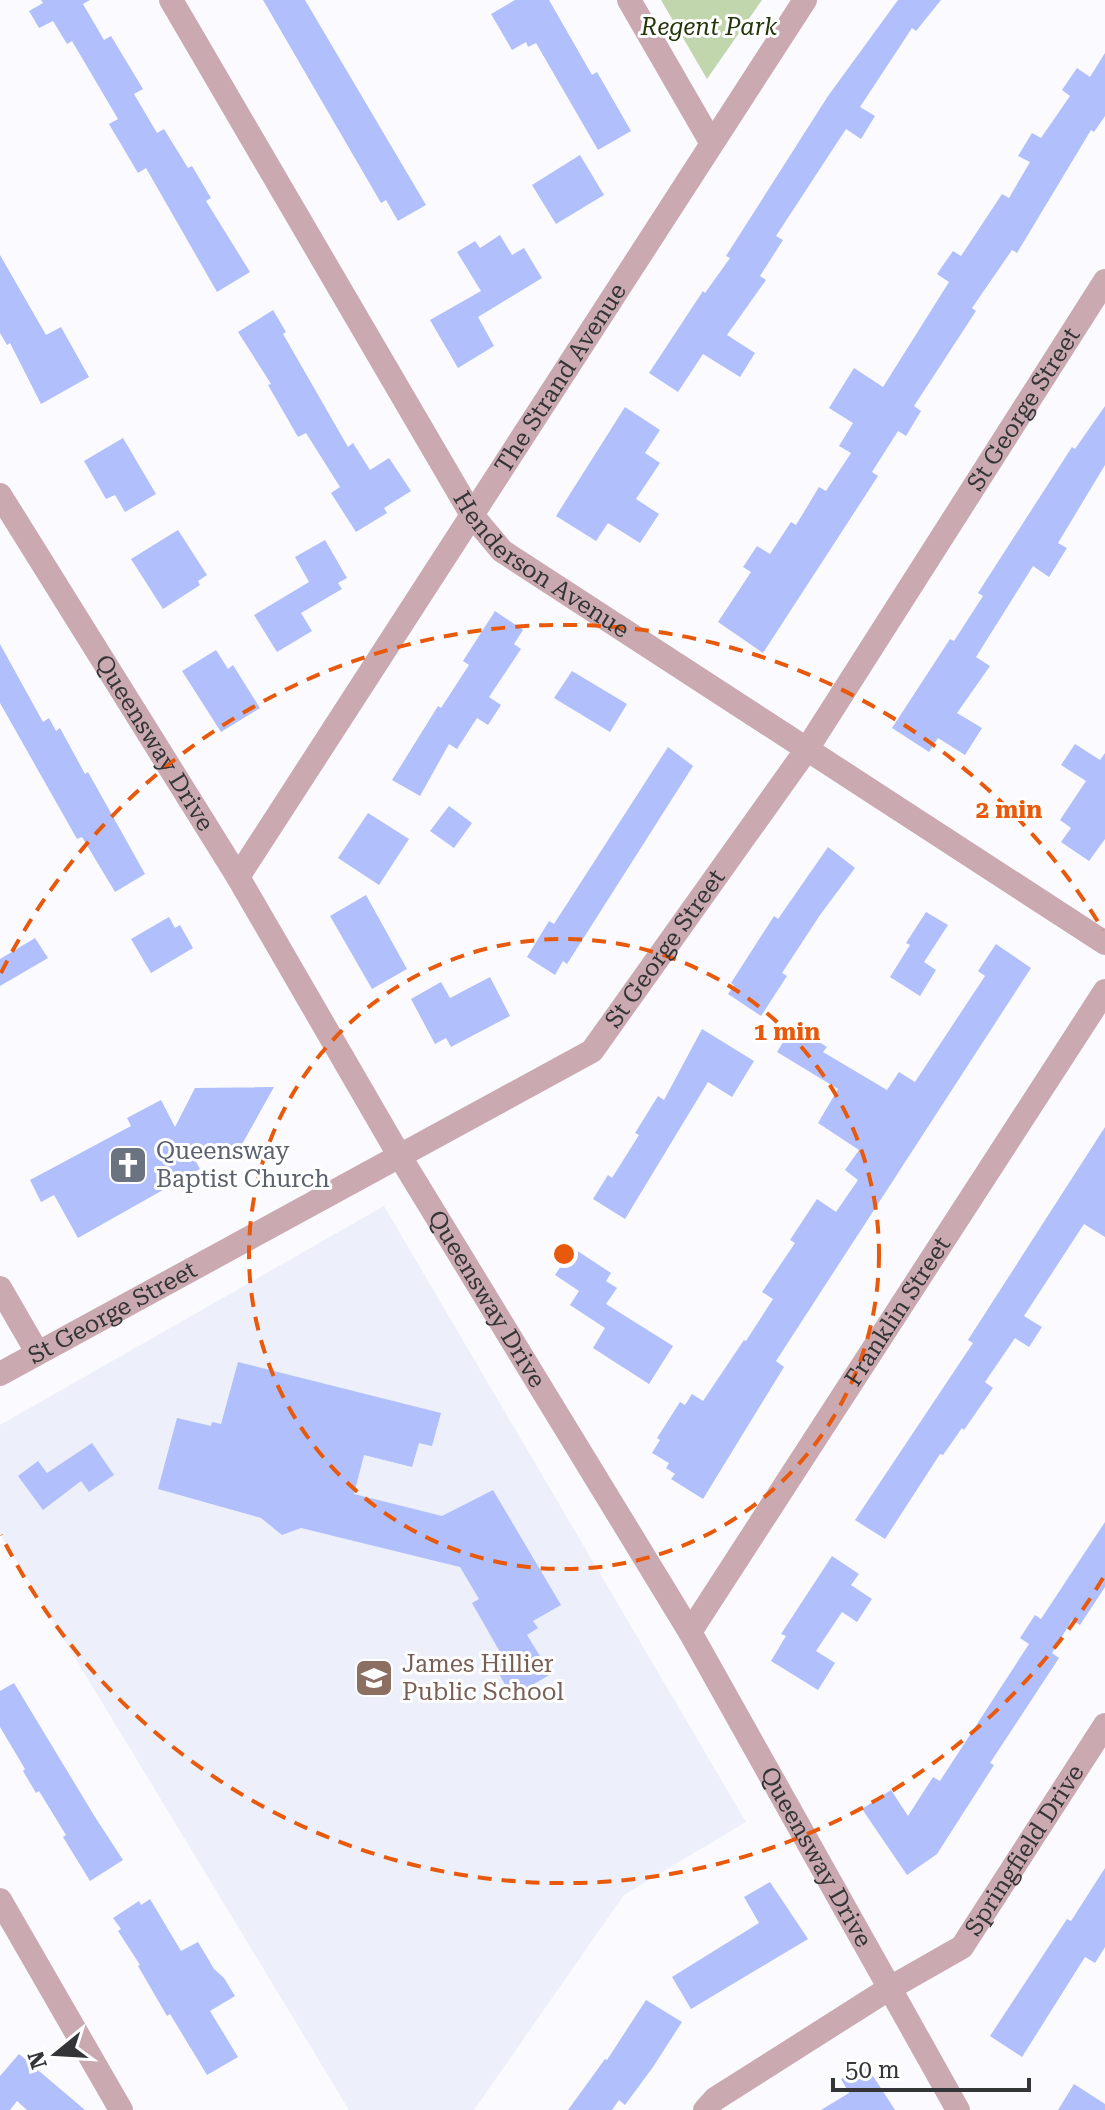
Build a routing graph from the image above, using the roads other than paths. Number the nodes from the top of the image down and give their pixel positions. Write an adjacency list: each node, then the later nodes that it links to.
1 (171, 0): 7 (street, Henderson Avenue)
2 (629, 0): 4 (street)
3 (805, 0): 4 (street, The Strand Avenue)
4 (711, 142): 7 (street, The Strand Avenue)
5 (1105, 281): 8 (street, St George Street)
6 (0, 495): 9 (street, Queensway Drive)
7 (472, 515): 8 (street, Henderson Avenue); 9 (street, The Strand Avenue)
8 (807, 749): 10 (street, Henderson Avenue); 12 (street, St George Street)
9 (238, 877): 12 (street, Queensway Drive)
10 (1105, 943)
11 (1105, 991): 16 (street, Franklin Street)
12 (399, 1155): 14 (street, St George Street); 16 (street, Queensway Drive)
13 (0, 1288): 14 (street)
14 (37, 1352): 15 (street, St George Street)
15 (0, 1374)
16 (690, 1632): 19 (street, Queensway Drive)
17 (1105, 1725): 19 (street, Springfield Drive)
18 (0, 1900): 20 (street)
19 (890, 1988): 21 (street, Springfield Drive); 22 (street, Queensway Drive)
20 (121, 2110)
21 (705, 2110)
22 (958, 2110)

